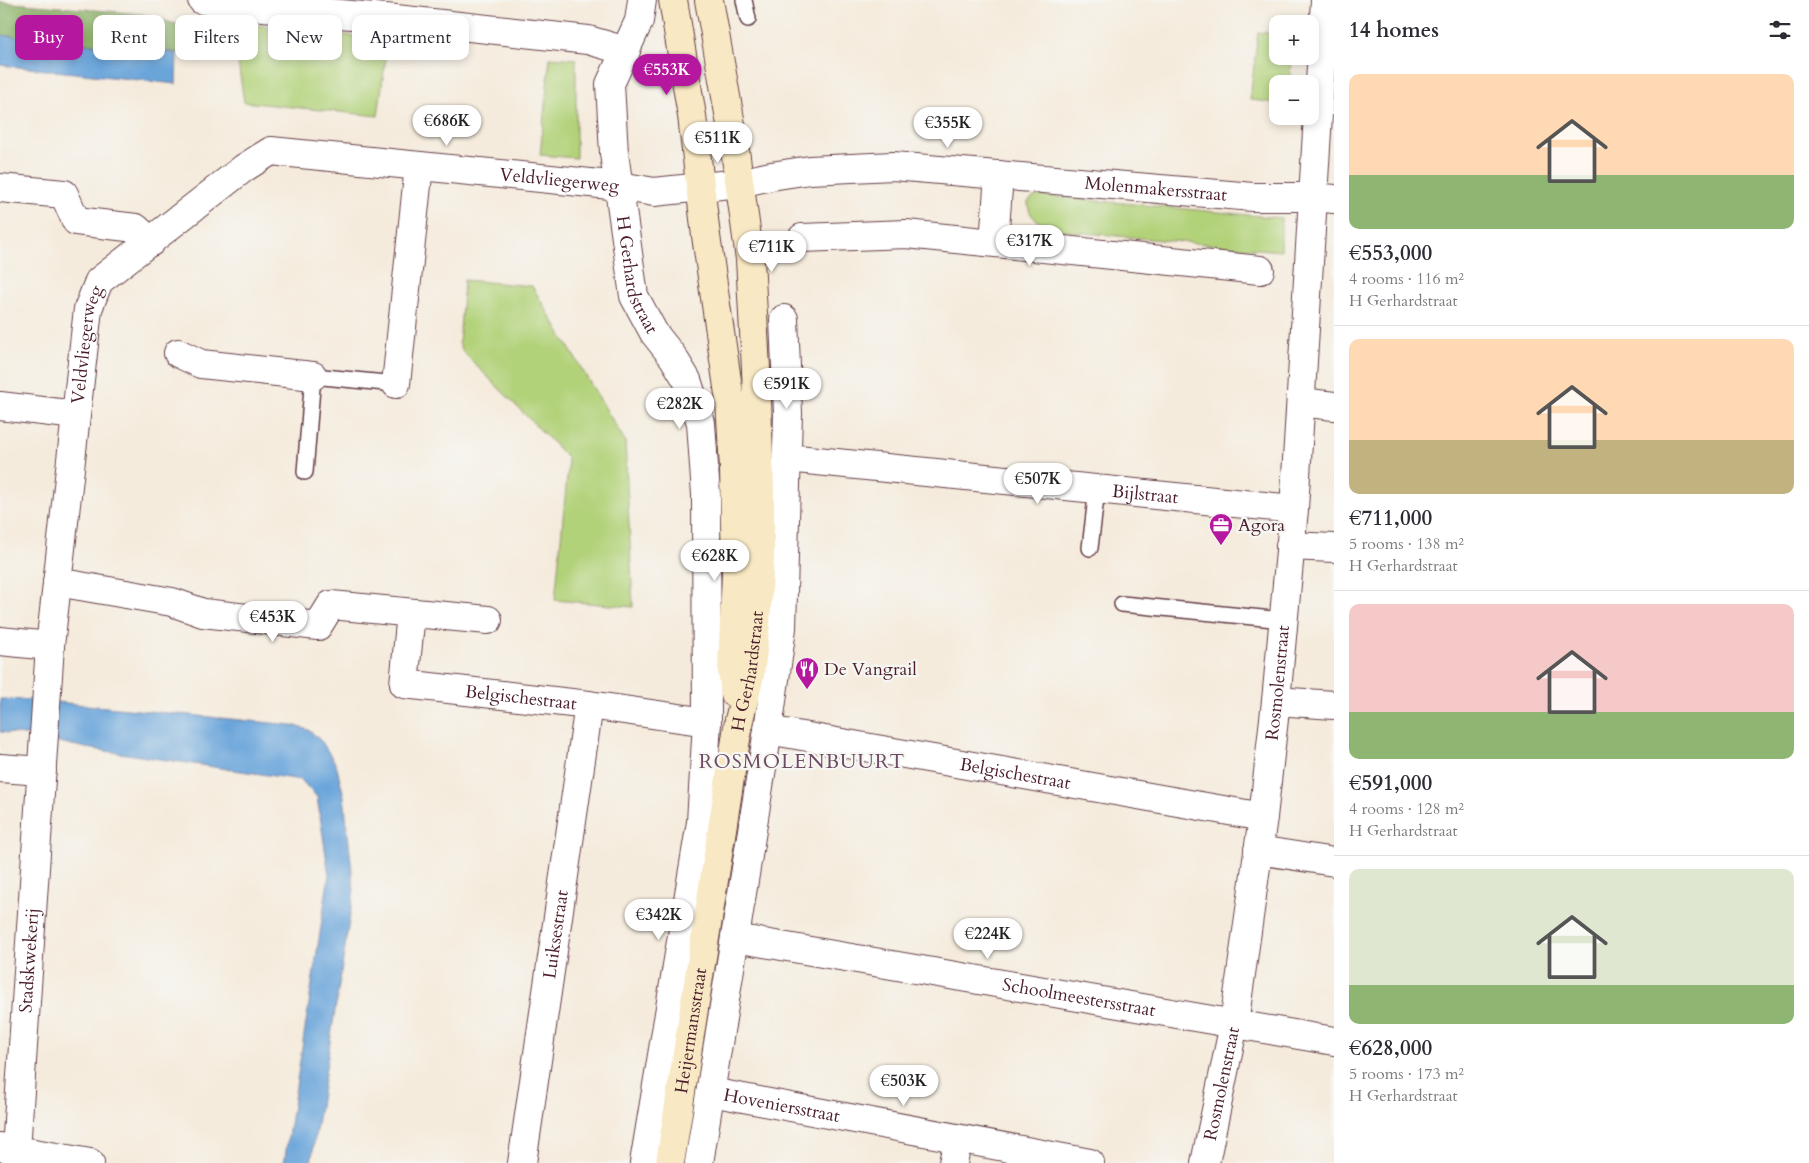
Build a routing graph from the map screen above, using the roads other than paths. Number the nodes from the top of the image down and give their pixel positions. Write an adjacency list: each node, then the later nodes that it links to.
1 (642, 0): 9 (street, H Gerhardstraat)
2 (673, 0): 14 (main road, H Gerhardstraat)
3 (709, 0): 12 (main road, H Gerhardstraat)
4 (744, 0): 8 (lane)
5 (1325, 0): 16 (street, Rosmolenstraat)
6 (210, 1): 7 (street)
7 (396, 9): 9 (street)
8 (748, 18)
9 (626, 51): 13 (street, H Gerhardstraat)
10 (419, 166): 13 (street, Veldvliegerweg); 18 (street, Veldvliegerweg); 24 (street)
11 (999, 175): 12 (street, Molenmakersstraat); 16 (street, Molenmakersstraat); 19 (street)
12 (740, 183): 14 (street, Veldvliegerweg); 28 (main road, H Gerhardstraat)
13 (620, 186): 14 (street, Veldvliegerweg); 48 (street, H Gerhardstraat)
14 (701, 187): 47 (main road, H Gerhardstraat)
15 (0, 188): 18 (street)
16 (1324, 198): 25 (street, Rosmolenstraat)
17 (802, 238): 19 (street)
18 (151, 242): 29 (street, Veldvliegerweg)
19 (994, 242): 20 (street)
20 (1260, 270)
21 (784, 319): 30 (street, H Gerhardstraat)
22 (178, 353): 23 (street)
23 (313, 376): 24 (lane); 31 (lane)
24 (396, 384)
25 (1301, 402): 27 (street); 33 (street, Rosmolenstraat)
26 (0, 406): 29 (street)
27 (1334, 406)
28 (757, 409): 30 (street); 47 (main road, H Gerhardstraat)
29 (76, 414): 37 (street, Veldvliegerweg)
30 (787, 449): 32 (street, Bijlstraat); 49 (street, H Gerhardstraat)
31 (305, 472)
32 (1097, 489): 33 (street, Bijlstraat); 35 (lane)
33 (1294, 509): 34 (street, Rosmolenstraat)
34 (1290, 546): 36 (street); 41 (street, Rosmolenstraat)
35 (1090, 548)
36 (1334, 548)
37 (58, 582): 39 (street); 43 (street, Veldvliegerweg)
38 (1122, 604): 41 (lane)
39 (410, 613): 40 (street); 46 (street, Belgischestraat)
40 (488, 620)
41 (1283, 620): 44 (street, Rosmolenstraat)
42 (0, 641): 43 (street)
43 (50, 646): 50 (street, Veldvliegerweg)
44 (1276, 701): 45 (street); 52 (street, Rosmolenstraat)
45 (1334, 705)
46 (589, 706): 48 (street, Belgischestraat); 62 (street, Luiksestraat)
47 (739, 720): 64 (main road, Heijermansstraat)
48 (707, 722): 63 (street, Heijermansstraat)
49 (768, 730): 52 (street, Belgischestraat); 55 (street, Heijermansstraat)
50 (42, 760): 51 (street); 59 (street, Stadskwekerij)
51 (0, 768)
52 (1263, 817): 53 (street, Rosmolenstraat)
53 (1258, 850): 54 (street); 56 (street, Rosmolenstraat)
54 (1334, 862)
55 (735, 938): 56 (street, Schoolmeestersstraat); 58 (street, Heijermansstraat)
56 (1234, 1024): 57 (street, Schoolmeestersstraat); 67 (street, Rosmolenstraat)
57 (1334, 1041)
58 (711, 1092): 60 (street, Hoveniersstraat); 65 (street, Heijermansstraat)
59 (8, 1149): 61 (street)
60 (956, 1151): 66 (street, Hoveniersstraat)
61 (90, 1163)
62 (522, 1163)
63 (644, 1163)
64 (670, 1163)
65 (699, 1163)
66 (1090, 1163)
67 (1205, 1163)

